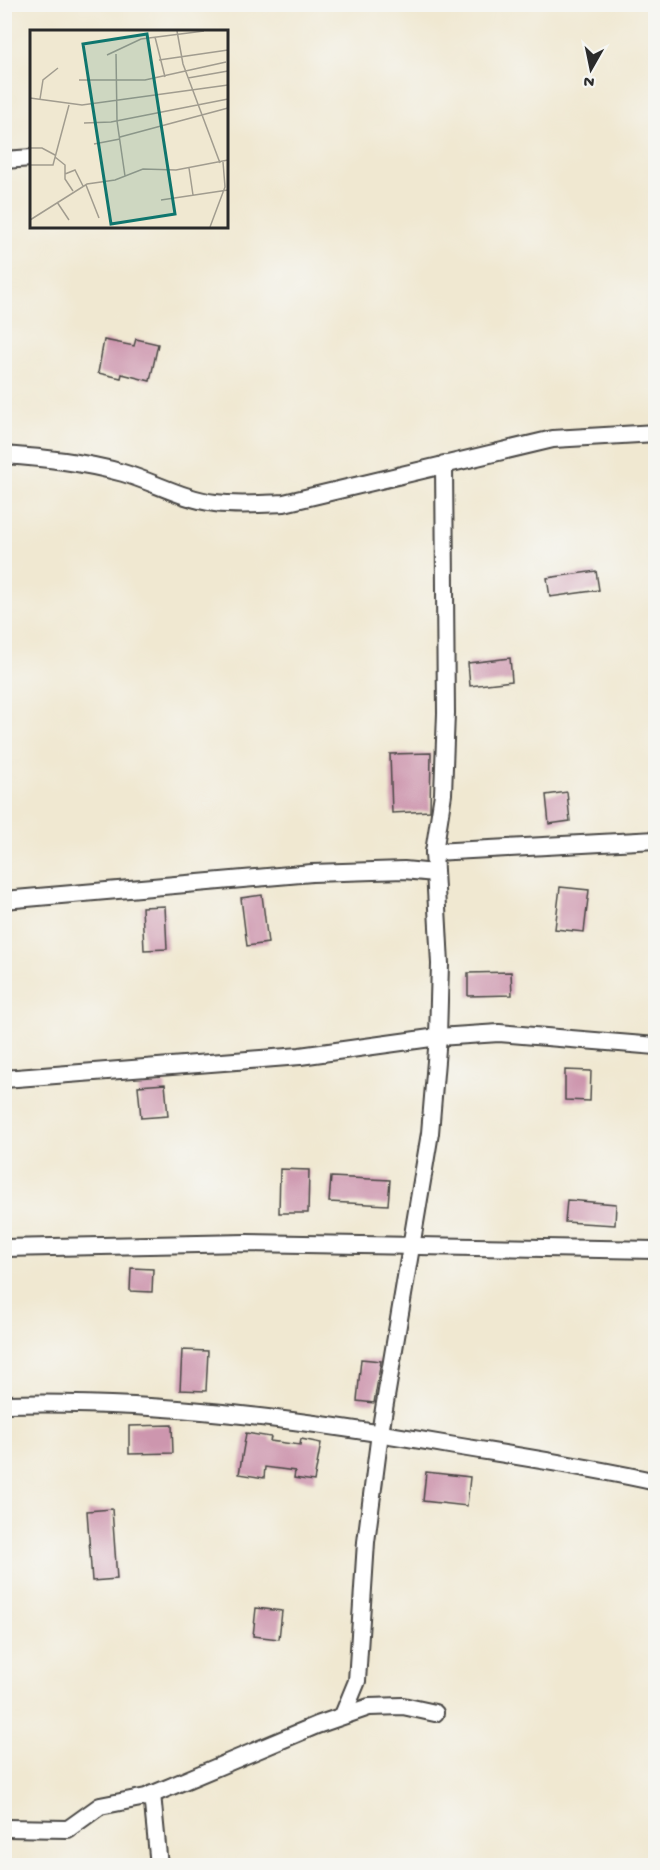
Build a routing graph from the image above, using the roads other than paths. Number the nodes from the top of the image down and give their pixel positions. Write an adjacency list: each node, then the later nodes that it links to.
1 (30, 158): 2 (street)
2 (4, 160)
3 (656, 433): 5 (street)
4 (4, 455): 5 (street)
5 (444, 464): 7 (street)
6 (656, 840): 7 (street)
7 (434, 852): 8 (street)
8 (435, 873): 9 (street); 10 (street)
9 (4, 900)
10 (438, 1037): 11 (street); 12 (street); 13 (street)
11 (656, 1046)
12 (4, 1079)
13 (413, 1247): 14 (street); 15 (street); 17 (street)
14 (4, 1248)
15 (656, 1250)
16 (4, 1404): 17 (street)
17 (380, 1433): 18 (street); 19 (street)
18 (656, 1482)
19 (357, 1681): 20 (street); 22 (street)
20 (369, 1707): 21 (street); 22 (street)
21 (435, 1713)
22 (343, 1715): 23 (street)
23 (152, 1794): 24 (street); 25 (street)
24 (4, 1827)
25 (159, 1866)

